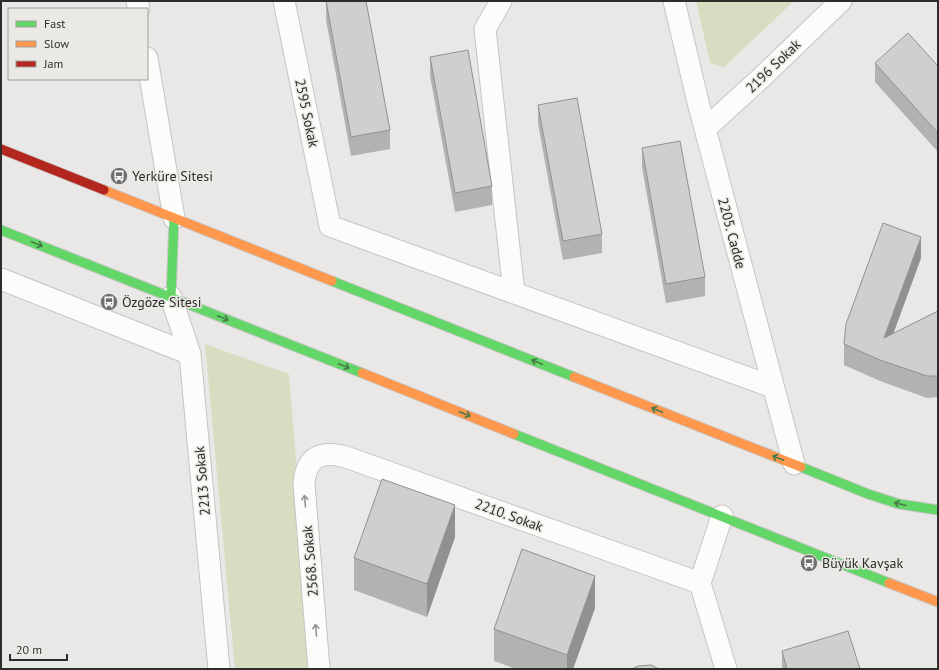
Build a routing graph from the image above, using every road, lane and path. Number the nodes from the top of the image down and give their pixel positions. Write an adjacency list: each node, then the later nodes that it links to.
1 (284, 1): 11 (street, 2595 Sokak)
2 (501, 1): 11 (street)
3 (674, 1): 6 (street, 2205. Cadde)
4 (840, 1): 6 (street, 2196 Sokak)
5 (148, 64): 8 (street)
6 (705, 129): 14 (street, 2205. Cadde)
7 (1, 149): 8 (main road)
8 (174, 218): 12 (main road); 16 (main road, one-way to 8)
9 (1, 230): 12 (main road, one-way to 12)
10 (1, 279): 13 (street)
11 (514, 293): 14 (street)
12 (171, 297): 13 (street, 2213 Sokak); 18 (main road, one-way to 18)
13 (190, 354): 21 (street, 2213 Sokak)
14 (773, 387): 16 (street, 2205. Cadde)
15 (316, 457): 19 (street, 2210. Sokak); 22 (street, 2568. Sokak, one-way to 15)
16 (794, 464): 17 (main road, one-way to 16)
17 (938, 510)
18 (722, 516): 19 (street); 20 (main road)
19 (700, 583): 23 (street)
20 (937, 601)
21 (219, 669)
22 (319, 669)
23 (726, 669)

